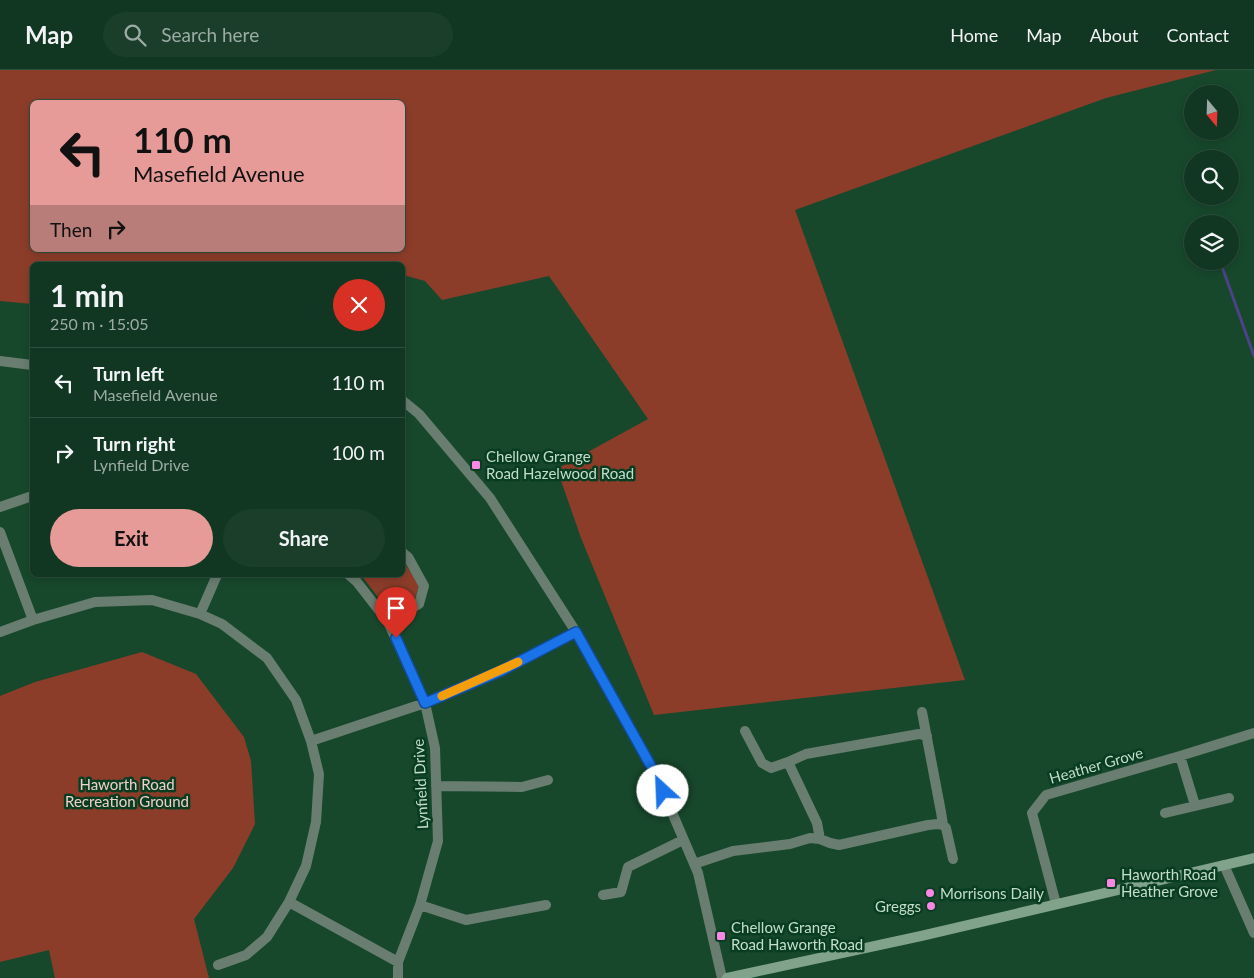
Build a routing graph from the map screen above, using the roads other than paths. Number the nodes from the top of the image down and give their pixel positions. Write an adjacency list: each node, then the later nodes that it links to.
1 (0, 362): 2 (street)
2 (30, 365)
3 (405, 402): 14 (street)
4 (30, 497): 5 (street)
5 (0, 507)
6 (0, 532): 11 (street)
7 (405, 554): 12 (street)
8 (216, 577): 10 (street)
9 (351, 577): 12 (street, Lynfield Drive)
10 (200, 614): 11 (street); 20 (street)
11 (33, 620): 13 (street)
12 (388, 622): 15 (street, Lynfield Drive)
13 (0, 632)
14 (576, 632): 15 (street); 30 (street)
15 (425, 703): 20 (street); 24 (street, Lynfield Drive)
16 (922, 712): 19 (street)
17 (746, 731): 22 (street)
18 (1254, 733): 21 (street, Heather Grove)
19 (927, 736): 22 (street); 28 (street)
20 (311, 741): 36 (street)
21 (1180, 756): 26 (street); 37 (street, Heather Grove)
22 (788, 762): 29 (street)
23 (548, 780): 24 (street)
24 (436, 786): 38 (street, Lynfield Drive)
25 (1229, 798): 26 (street)
26 (1195, 805): 27 (street)
27 (1165, 813)
28 (942, 825): 29 (street); 32 (street)
29 (820, 839): 33 (street)
30 (683, 840): 33 (street); 35 (street)
31 (1254, 858): 34 (main road)
32 (952, 859)
33 (694, 864): 44 (street)
34 (1224, 864): 37 (main road); 40 (street)
35 (603, 895)
36 (289, 902): 41 (street); 42 (street)
37 (1056, 904): 45 (main road)
38 (420, 905): 39 (street); 41 (street, Lynfield Drive)
39 (546, 905)
40 (1254, 933)
41 (398, 962): 43 (street, Lynfield Drive)
42 (218, 965)
43 (398, 978)
44 (722, 978)
45 (727, 978)

